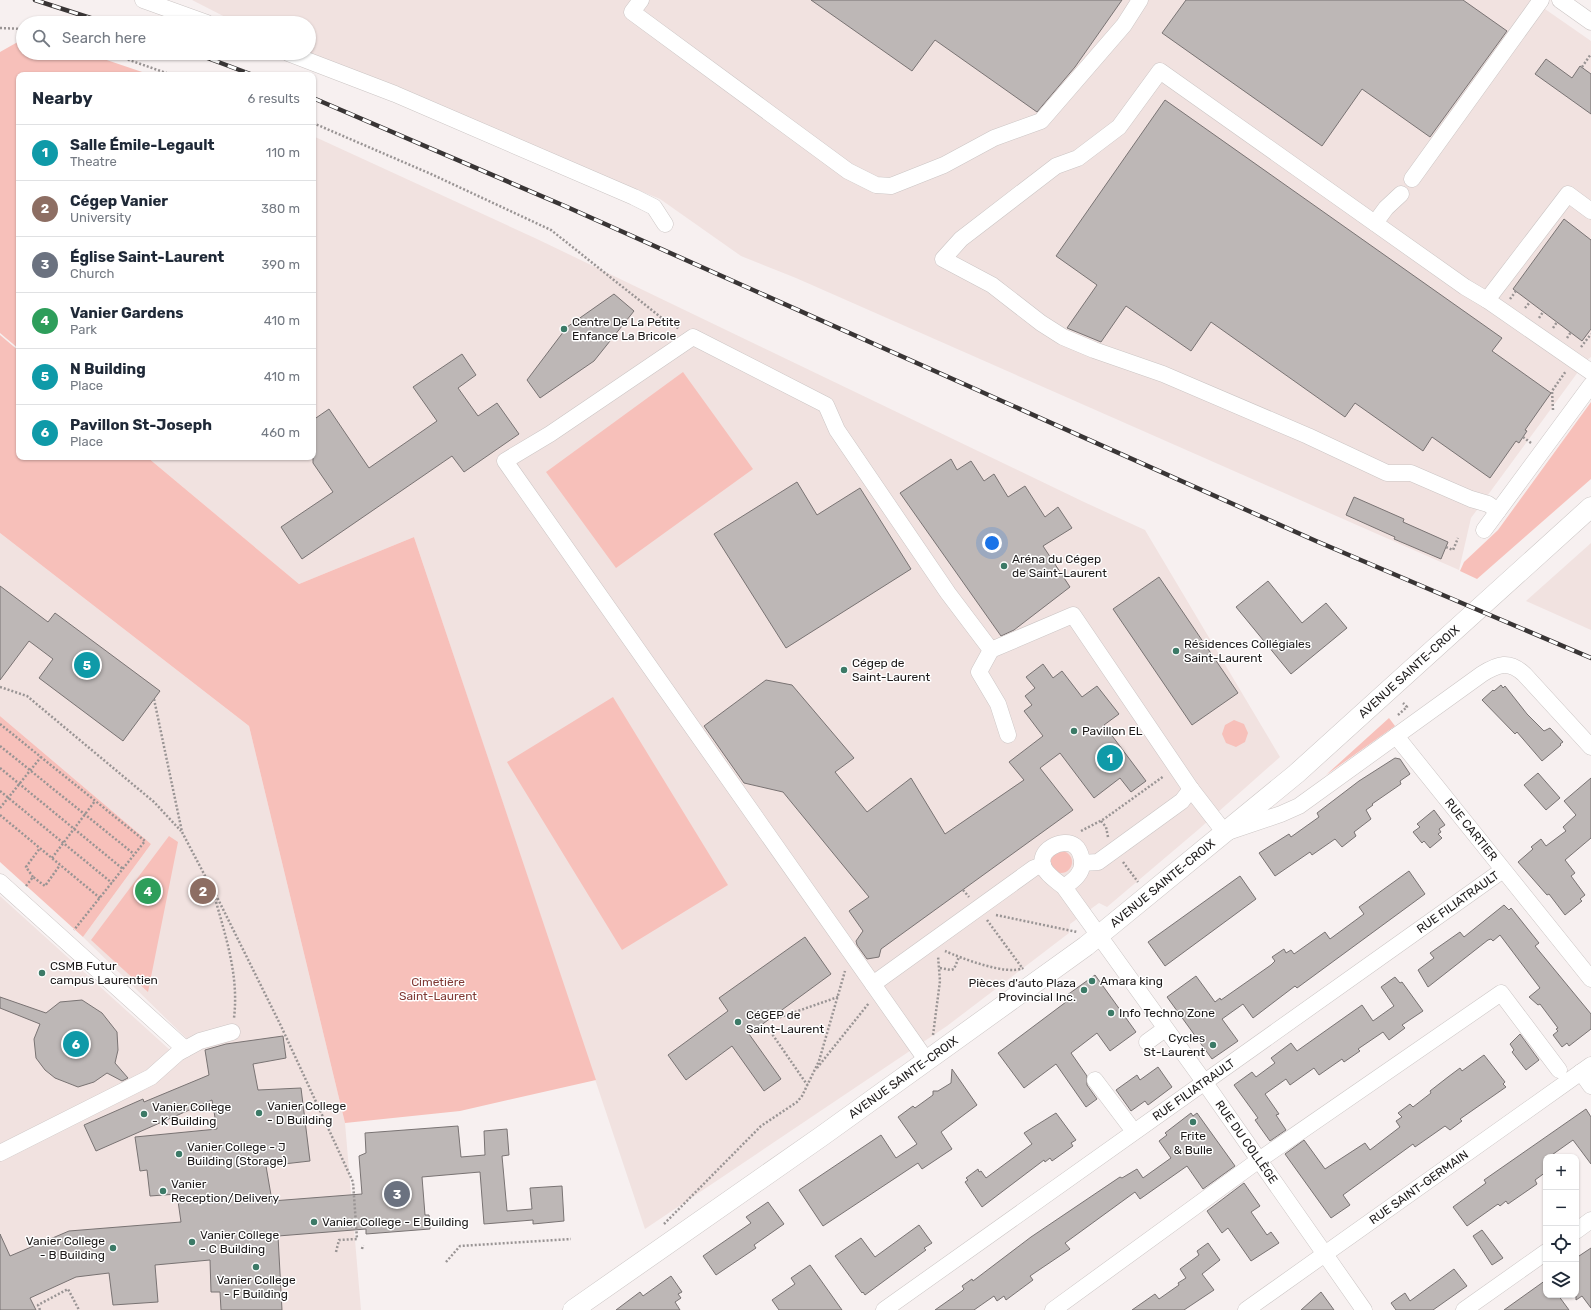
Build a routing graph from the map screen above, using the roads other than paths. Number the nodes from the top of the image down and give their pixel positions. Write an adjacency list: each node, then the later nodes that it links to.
1 (143, 0): 6 (street)
2 (641, 0): 3 (street)
3 (1140, 0)
4 (1541, 0): 9 (street)
5 (1560, 0): 7 (street)
6 (188, 16)
7 (1591, 22)
8 (306, 60): 13 (street)
9 (1412, 179)
10 (1401, 194): 12 (street)
11 (1591, 211): 14 (street)
12 (1376, 223): 14 (street); 18 (street)
13 (665, 224)
14 (1487, 300): 15 (street)
15 (1591, 372)
16 (1591, 385): 18 (street)
17 (1591, 507): 25 (main road, AVENUE SAINTE-CROIX)
18 (1498, 511): 19 (street)
19 (1484, 530)
20 (991, 650): 21 (street); 24 (street); 33 (street)
21 (1008, 735)
22 (1396, 736): 23 (street, AVENUE SAINTE-CROIX); 25 (street, AVENUE SAINTE-CROIX); 28 (street, RUE CARTIER)
23 (1591, 747)
24 (1191, 788): 25 (street); 26 (street)
25 (1225, 833): 31 (main road, AVENUE SAINTE-CROIX)
26 (1082, 863): 27 (street); 30 (street)
27 (1042, 865): 30 (street); 33 (street)
28 (1503, 870): 32 (street, RUE CARTIER); 42 (street, RUE FILIATRAULT)
29 (0, 882): 37 (street)
30 (1064, 887): 31 (street, RUE DU COLLÈGE)
31 (1098, 936): 34 (street, RUE DU COLLÈGE); 38 (main road, AVENUE SAINTE-CROIX)
32 (1591, 979)
33 (873, 984): 38 (street)
34 (1165, 1028): 36 (street); 42 (street, RUE DU COLLÈGE)
35 (232, 1032): 37 (street)
36 (1147, 1042)
37 (185, 1049): 45 (street)
38 (927, 1061): 52 (main road, AVENUE SAINTE-CROIX)
39 (1586, 1069): 43 (street); 49 (street, RUE SAINT-GERMAIN)
40 (1559, 1070): 46 (street)
41 (1095, 1080): 44 (street)
42 (1205, 1083): 46 (street, RUE DU COLLÈGE); 53 (street, RUE FILIATRAULT)
43 (1591, 1086)
44 (1129, 1125)
45 (0, 1153)
46 (1259, 1160): 49 (street, RUE DU COLLÈGE); 54 (street)
47 (1591, 1220): 48 (street)
48 (1579, 1229)
49 (1325, 1254): 55 (street, RUE SAINT-GERMAIN); 56 (street, RUE DU COLLÈGE)
50 (1543, 1254): 51 (street)
51 (1470, 1308)
52 (573, 1310)
53 (884, 1310)
54 (1053, 1310)
55 (1246, 1310)
56 (1364, 1310)

